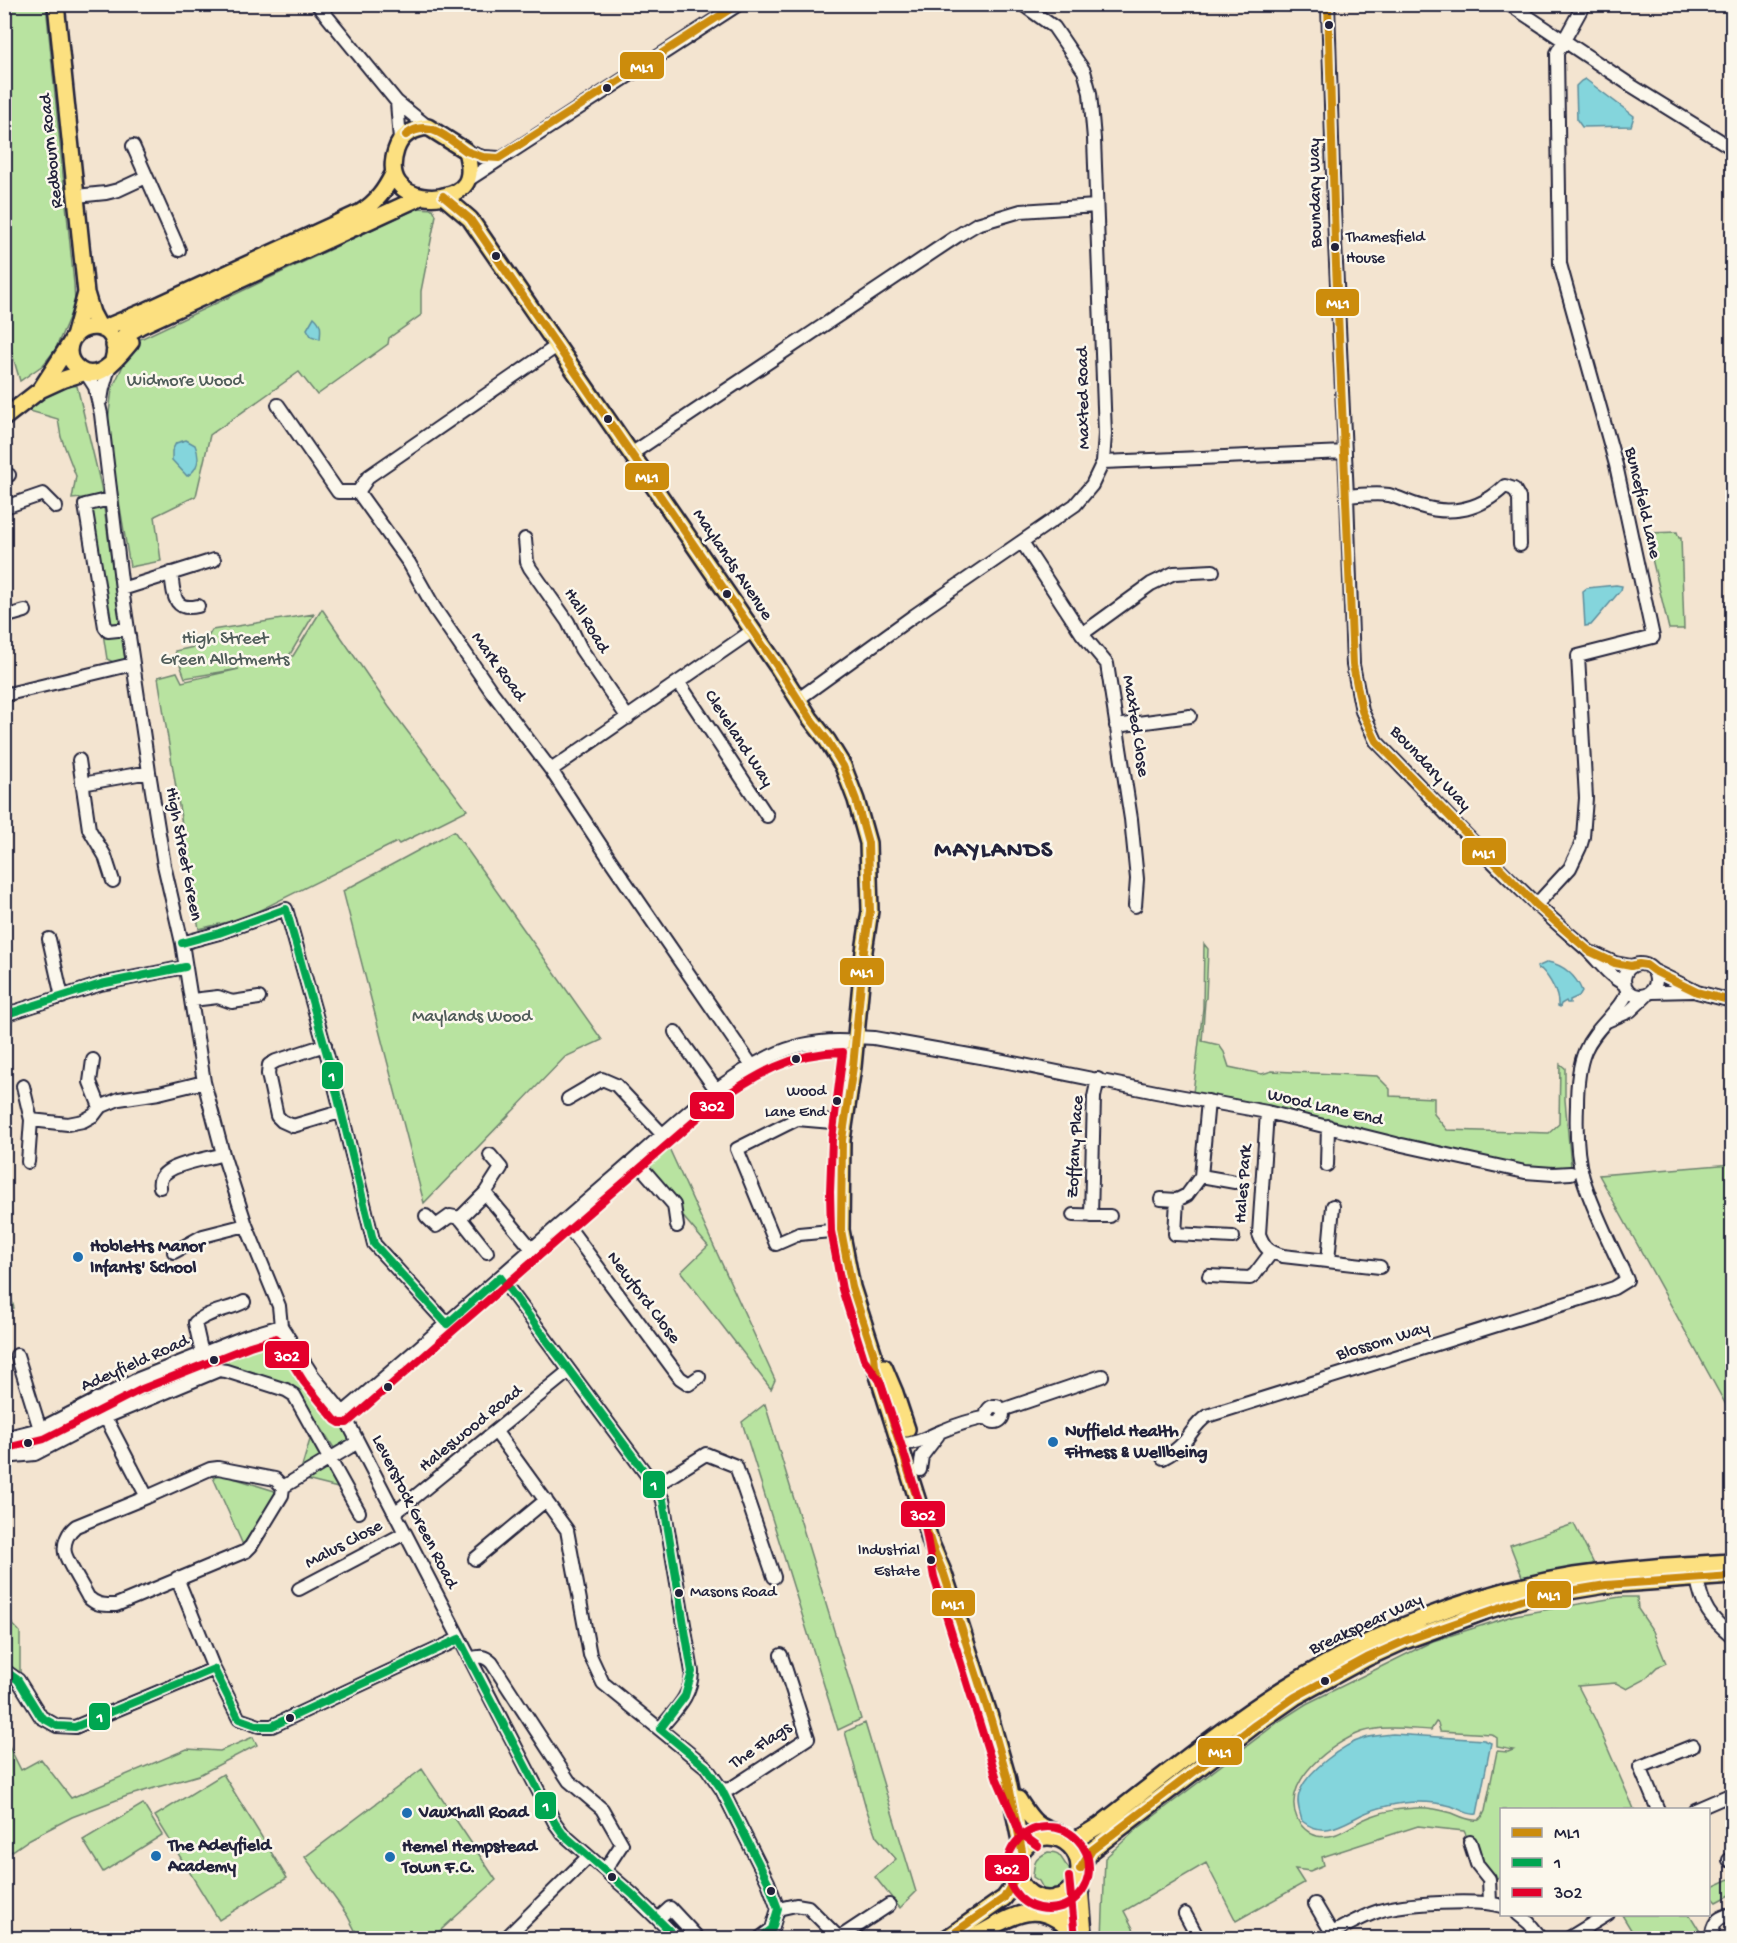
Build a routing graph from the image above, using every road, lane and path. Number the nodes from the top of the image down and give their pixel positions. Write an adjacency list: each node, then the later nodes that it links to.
1 (56, 4): 19 (main road, Redbourn Road)
2 (317, 4): 9 (street)
3 (739, 4): 15 (street)
4 (1022, 4): 22 (street, Maxted Road)
5 (1328, 4): 40 (street, Boundary Way)
6 (1509, 4): 8 (street)
7 (1584, 4): 8 (street)
8 (1564, 41): 13 (street); 74 (street, Buncefield Lane)
9 (397, 102): 10 (street); 11 (street)
10 (428, 127): 11 (main road); 14 (main road)
11 (400, 140): 16 (main road)
12 (133, 146): 17 (street)
13 (1732, 148)
14 (466, 151): 15 (street); 18 (main road)
15 (499, 158): 18 (street)
16 (393, 174): 21 (main road); 27 (main road)
17 (146, 177): 19 (street); 25 (street)
18 (466, 183): 20 (main road); 23 (main road, Maylands Avenue)
19 (76, 196): 24 (main road, Redbourn Road)
20 (443, 196): 21 (main road); 23 (main road, Maylands Avenue)
21 (421, 197): 31 (main road)
22 (1096, 206): 41 (street); 42 (street, Maxted Road)
23 (470, 219): 30 (main road, Maylands Avenue)
24 (81, 238): 26 (main road, Redbourn Road); 27 (main road)
25 (179, 250)
26 (86, 293): 28 (main road, Redbourn Road); 29 (main road, Redbourn Road)
27 (145, 311): 28 (main road)
28 (101, 328): 29 (main road); 31 (main road)
29 (73, 339): 32 (main road); 34 (main road)
30 (557, 346): 41 (main road, Maylands Avenue); 43 (street)
31 (112, 357): 33 (main road); 37 (street, High Street Green)
32 (71, 358): 33 (main road); 34 (main road)
33 (80, 374): 34 (main road); 37 (street, High Street Green); 39 (street, High Street Green)
34 (40, 390): 36 (main road); 38 (main road)
35 (278, 405): 43 (street)
36 (4, 409)
37 (101, 414): 39 (street, High Street Green)
38 (4, 418)
39 (104, 439): 45 (street, High Street Green)
40 (1345, 452): 42 (street); 44 (street, Boundary Way)
41 (631, 454): 59 (main road, Maylands Avenue)
42 (1103, 462): 49 (street, Maxted Road)
43 (358, 492): 69 (street, Mark Road)
44 (1347, 496): 50 (street); 74 (street, Boundary Way)
45 (110, 499): 54 (street, High Street Green); 58 (street)
46 (5, 507): 47 (street)
47 (56, 507)
48 (525, 539): 66 (street, Hall Road)
49 (1022, 542): 60 (street, Maxted Close); 64 (street, Maxted Road)
50 (1520, 545)
51 (214, 560): 53 (street)
52 (1213, 571): 60 (street)
53 (171, 573): 54 (street); 55 (street)
54 (122, 589): 58 (street, High Street Green)
55 (198, 606)
56 (25, 611): 57 (street)
57 (4, 617)
58 (128, 629): 61 (street, High Street Green)
59 (752, 631): 62 (street); 64 (main road, Maylands Avenue)
60 (1082, 634): 67 (street, Maxted Close)
61 (133, 664): 63 (street); 70 (street, High Street Green)
62 (679, 683): 66 (street); 72 (street, Cleveland Way)
63 (4, 695)
64 (797, 700): 92 (main road, Maylands Avenue)
65 (1190, 716): 67 (street)
66 (627, 718): 69 (street)
67 (1116, 726): 75 (street, Maxted Close)
68 (79, 760): 71 (street)
69 (551, 770): 95 (street, Mark Road)
70 (149, 772): 71 (street); 77 (street, High Street Green)
71 (82, 784): 73 (street)
72 (767, 816)
73 (113, 882)
74 (1536, 905): 78 (street, Boundary Way)
75 (1135, 906)
76 (49, 939): 85 (street)
77 (182, 943): 80 (street, High Street Green); 93 (street)
78 (1589, 951): 79 (street, Boundary Way); 82 (street, Boundary Way)
79 (1631, 966): 81 (street); 82 (street)
80 (185, 967): 85 (street); 87 (street, High Street Green)
81 (1654, 971): 83 (street); 84 (street)
82 (1626, 987): 84 (street); 90 (street)
83 (1697, 992): 84 (street); 88 (street)
84 (1649, 994): 90 (street)
85 (62, 997): 89 (street)
86 (259, 998): 87 (street)
87 (192, 1000): 97 (street, High Street Green)
88 (1732, 1001)
89 (4, 1016)
90 (1605, 1022): 161 (street, Blossom Way)
91 (675, 1032): 99 (street)
92 (855, 1040): 95 (street, Wood Lane End); 96 (street, Wood Lane End); 106 (main road, Maylands Avenue)
93 (325, 1045): 103 (street); 103 (street)
94 (93, 1060): 102 (street)
95 (752, 1066): 99 (street, Wood Lane End)
96 (1098, 1079): 101 (street, Wood Lane End); 124 (street, Zoffany Place)
97 (204, 1082): 102 (street); 109 (street, High Street Green)
98 (23, 1086): 105 (street)
99 (717, 1091): 108 (street, Wood Lane End)
100 (568, 1099): 108 (street)
101 (1208, 1101): 104 (street, Wood Lane End); 115 (street)
102 (100, 1107): 105 (street)
103 (340, 1112): 141 (street)
104 (1267, 1112): 107 (street, Wood Lane End); 135 (street, Hales Park)
105 (31, 1120): 112 (street)
106 (844, 1123): 130 (main road, Maylands Avenue); 130 (street)
107 (1328, 1126): 113 (street); 114 (street, Wood Lane End)
108 (663, 1134): 111 (street, Wood Lane End)
109 (223, 1154): 117 (street); 128 (street, High Street Green)
110 (490, 1155): 118 (street)
111 (635, 1160): 127 (street, Wood Lane End); 129 (street)
112 (28, 1162)
113 (1327, 1164)
114 (1570, 1173)
115 (1202, 1176): 116 (street); 120 (street)
116 (1235, 1182)
117 (160, 1187)
118 (485, 1193): 126 (street); 132 (street)
119 (1161, 1199): 120 (street)
120 (1177, 1200): 131 (street)
121 (1333, 1206): 136 (street)
122 (1073, 1215): 124 (street, Zoffany Place)
123 (426, 1216): 126 (street)
124 (1091, 1216): 125 (street, Zoffany Place)
125 (1110, 1216)
126 (460, 1218): 134 (street)
127 (564, 1221): 132 (street, Wood Lane End); 149 (street, Newford Close)
128 (246, 1225): 133 (street); 142 (street, High Street Green)
129 (676, 1227)
130 (841, 1230): 145 (main road, Maylands Avenue)
131 (1233, 1237)
132 (532, 1250): 139 (street, Wood Lane End)
133 (174, 1252)
134 (487, 1252)
135 (1271, 1253): 136 (street); 138 (street)
136 (1328, 1260): 137 (street)
137 (1380, 1267)
138 (1209, 1276)
139 (500, 1277): 141 (street, Wood Lane End); 146 (street)
140 (244, 1302): 143 (street)
141 (447, 1324): 152 (street, Wood Lane End)
142 (281, 1326): 143 (street, Adeyfield Road); 152 (street, Leverstock Green Road)
143 (202, 1353): 150 (street, Adeyfield Road)
144 (17, 1355): 154 (street)
145 (874, 1355): 147 (main road, Maylands Avenue); 151 (main road, Maylands Avenue)
146 (569, 1371): 156 (street, Haleswood Road); 165 (street)
147 (889, 1376): 151 (main road); 158 (main road, Maylands Avenue)
148 (1102, 1376): 155 (street)
149 (699, 1377)
150 (96, 1399): 153 (street); 154 (street, Adeyfield Road)
151 (887, 1402): 158 (main road, Maylands Avenue)
152 (343, 1413): 159 (street, Leverstock Green Road)
153 (106, 1417): 160 (street); 162 (street); 167 (street)
154 (40, 1429): 157 (street, Adeyfield Road)
155 (940, 1431): 158 (street); 163 (street)
156 (496, 1432): 168 (street); 170 (street, Haleswood Road)
157 (4, 1438)
158 (905, 1441): 163 (main road, Maylands Avenue); 166 (main road, Maylands Avenue)
159 (358, 1442): 162 (street); 170 (street, Leverstock Green Road)
160 (4, 1457)
161 (1163, 1458)
162 (329, 1459): 164 (street); 169 (street)
163 (920, 1472): 166 (main road); 174 (main road, Maylands Avenue)
164 (282, 1486): 167 (street); 177 (street)
165 (655, 1486): 176 (street); 186 (street)
166 (917, 1496): 174 (main road, Maylands Avenue)
167 (147, 1497): 177 (street)
168 (546, 1500): 172 (street); 186 (street)
169 (359, 1512)
170 (395, 1513): 171 (street, Leverstock Green Road)
171 (405, 1533): 179 (street, Malus Close); 181 (street, Leverstock Green Road)
172 (475, 1559)
173 (1732, 1562): 194 (main road, Breakspear Way)
174 (944, 1574): 188 (main road, Maylands Avenue)
175 (1732, 1576): 178 (main road, Breakspear Way)
176 (774, 1577)
177 (177, 1578): 184 (street)
178 (1697, 1578): 180 (street); 202 (main road, Breakspear Way)
179 (299, 1589)
180 (1732, 1636)
181 (459, 1639): 183 (street, Leverstock Green Road); 184 (street)
182 (781, 1655): 189 (street, The Flags)
183 (470, 1659): 199 (street, Leverstock Green Road); 200 (street)
184 (214, 1669): 185 (street)
185 (4, 1670)
186 (660, 1729): 189 (street)
187 (1693, 1746): 192 (street)
188 (1007, 1776): 191 (main road, Maylands Avenue); 198 (main road, Maylands Avenue)
189 (722, 1790): 207 (street)
190 (1732, 1794): 193 (street)
191 (1018, 1799): 194 (main road); 195 (main road, Maylands Avenue)
192 (1658, 1808)
193 (1697, 1808)
194 (1100, 1825): 196 (main road, Breakspear Way)
195 (1044, 1837): 196 (main road); 198 (main road)
196 (1064, 1841): 202 (main road)
197 (1470, 1842): 205 (street)
198 (1022, 1851): 201 (main road)
199 (588, 1857): 200 (street, Leverstock Green Road); 216 (street)
200 (605, 1870): 212 (street, Leverstock Green Road)
201 (1018, 1873): 203 (main road); 221 (main road)
202 (1079, 1873): 203 (main road); 215 (main road)
203 (1050, 1898): 214 (main road); 215 (main road)
204 (1316, 1904): 213 (street)
205 (1496, 1904): 213 (street)
206 (890, 1905): 220 (street)
207 (778, 1909): 219 (street); 220 (street)
208 (1185, 1914): 222 (street)
209 (1732, 1914): 225 (street)
210 (1520, 1916): 223 (street)
211 (1605, 1916): 224 (street)
212 (658, 1919): 217 (street, Leverstock Green Road); 218 (street)
213 (1334, 1936)
214 (974, 1937): 215 (main road)
215 (1082, 1937)
216 (506, 1938)
217 (677, 1938)
218 (698, 1938)
219 (760, 1938)
220 (839, 1938)
221 (947, 1938)
222 (1198, 1938)
223 (1541, 1938)
224 (1569, 1938)
225 (1715, 1938)

